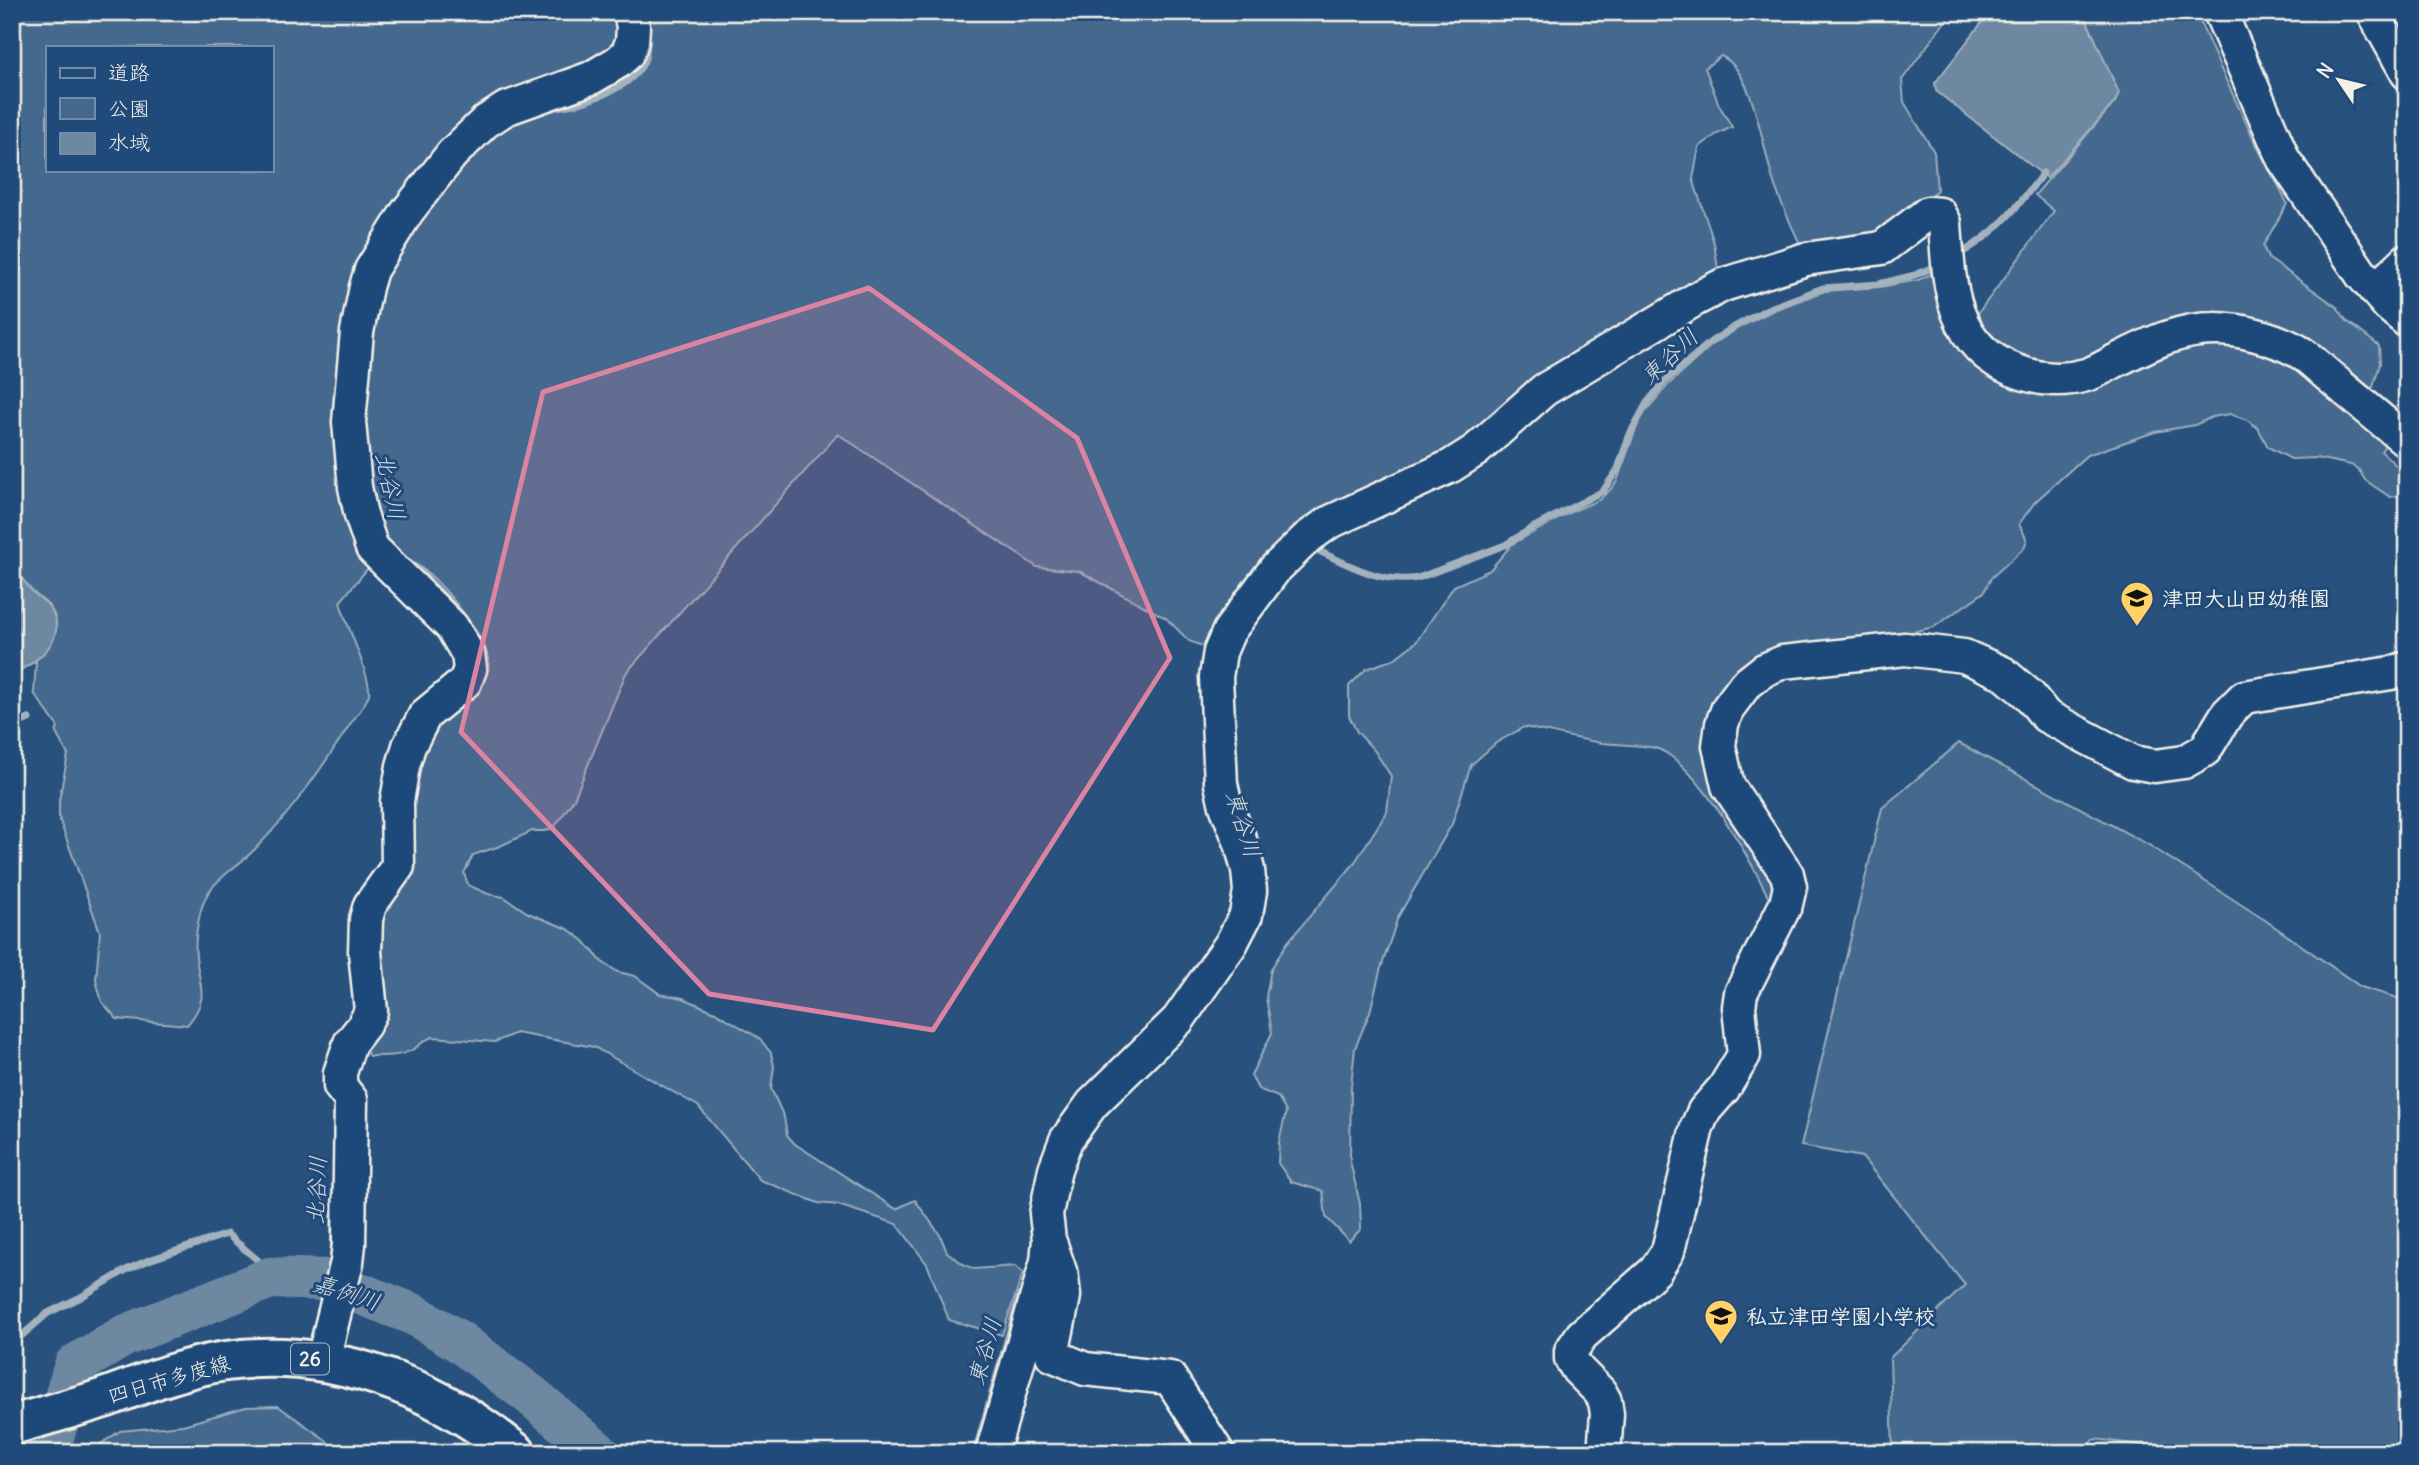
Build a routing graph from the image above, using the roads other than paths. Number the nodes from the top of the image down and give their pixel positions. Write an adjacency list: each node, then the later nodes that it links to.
1 (630, 12): 11 (street)
2 (2220, 12): 6 (street)
3 (2373, 12): 4 (street)
4 (2407, 73)
5 (2407, 260): 6 (street)
6 (2375, 290): 7 (street)
7 (2407, 321)
8 (2407, 442): 10 (street)
9 (2407, 668): 16 (street)
10 (1049, 1240): 14 (street); 15 (street)
11 (323, 1360): 12 (main road, 四日市多度線 / 26); 13 (main road, 四日市多度線 / 26)
12 (17, 1424)
13 (516, 1453)
14 (992, 1453)
15 (1219, 1453)
16 (1604, 1453)

